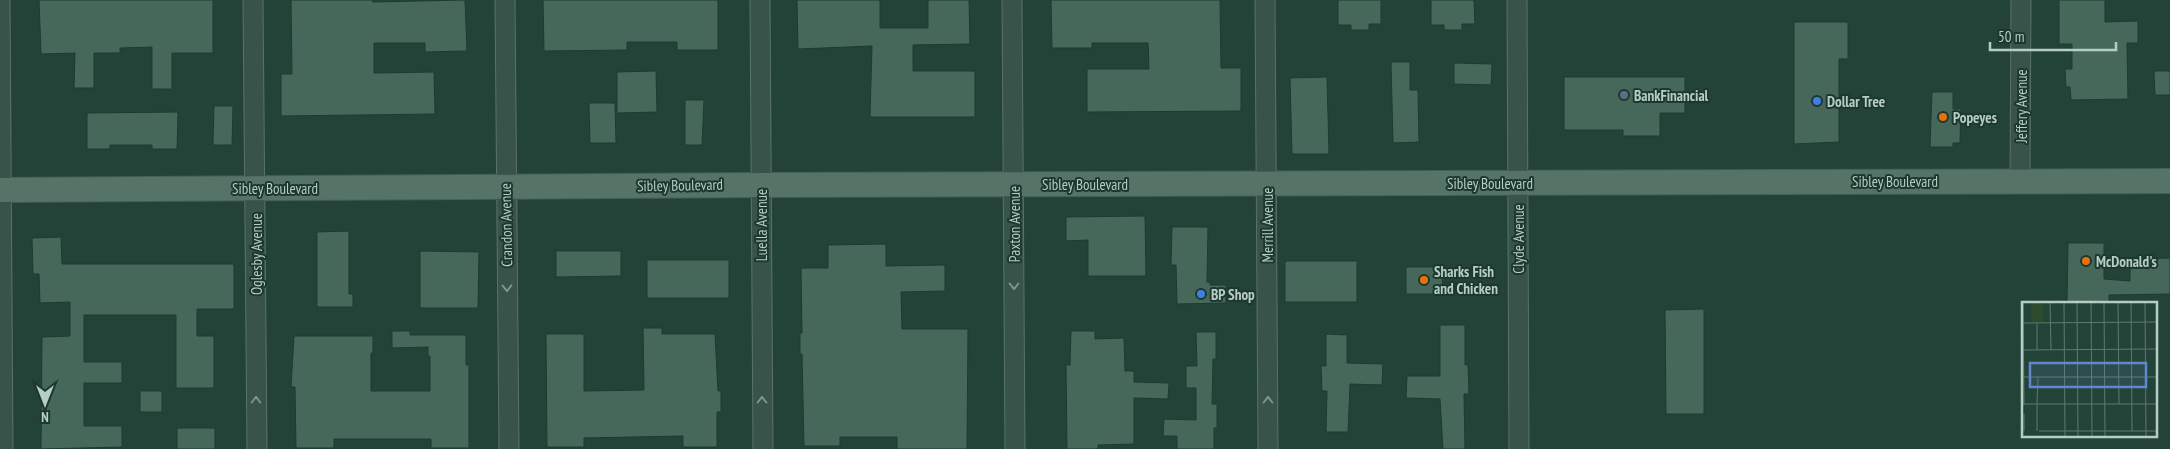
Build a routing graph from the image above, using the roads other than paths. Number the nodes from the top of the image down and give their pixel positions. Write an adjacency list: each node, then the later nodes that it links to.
1 (0, 0): 17 (street)
2 (253, 0): 16 (street, Oglesby Avenue)
3 (505, 0): 15 (street, Crandon Avenue)
4 (760, 0): 14 (street, Luella Avenue)
5 (1012, 0): 12 (street, Paxton Avenue)
6 (1265, 0): 13 (street, Merrill Avenue)
7 (1517, 0): 11 (street, Clyde Avenue)
8 (2021, 0): 9 (street, Jeffery Avenue)
9 (2020, 181): 10 (main road, Sibley Boulevard); 11 (main road, Sibley Boulevard)
10 (2170, 181)
11 (1518, 182): 13 (main road, Sibley Boulevard); 24 (street, Clyde Avenue)
12 (1014, 184): 13 (main road, Sibley Boulevard); 14 (main road, Sibley Boulevard); 22 (street, Paxton Avenue, one-way to 22)
13 (1266, 184): 23 (street, Merrill Avenue, one-way to 13)
14 (761, 185): 15 (main road, Sibley Boulevard); 21 (street, Luella Avenue, one-way to 14)
15 (506, 187): 16 (main road, Sibley Boulevard); 20 (street, Crandon Avenue, one-way to 20)
16 (256, 188): 17 (main road, Sibley Boulevard); 19 (street, Oglesby Avenue, one-way to 16)
17 (1, 190): 18 (street)
18 (3, 449)
19 (257, 449)
20 (509, 449)
21 (763, 449)
22 (1015, 449)
23 (1268, 449)
24 (1519, 449)

